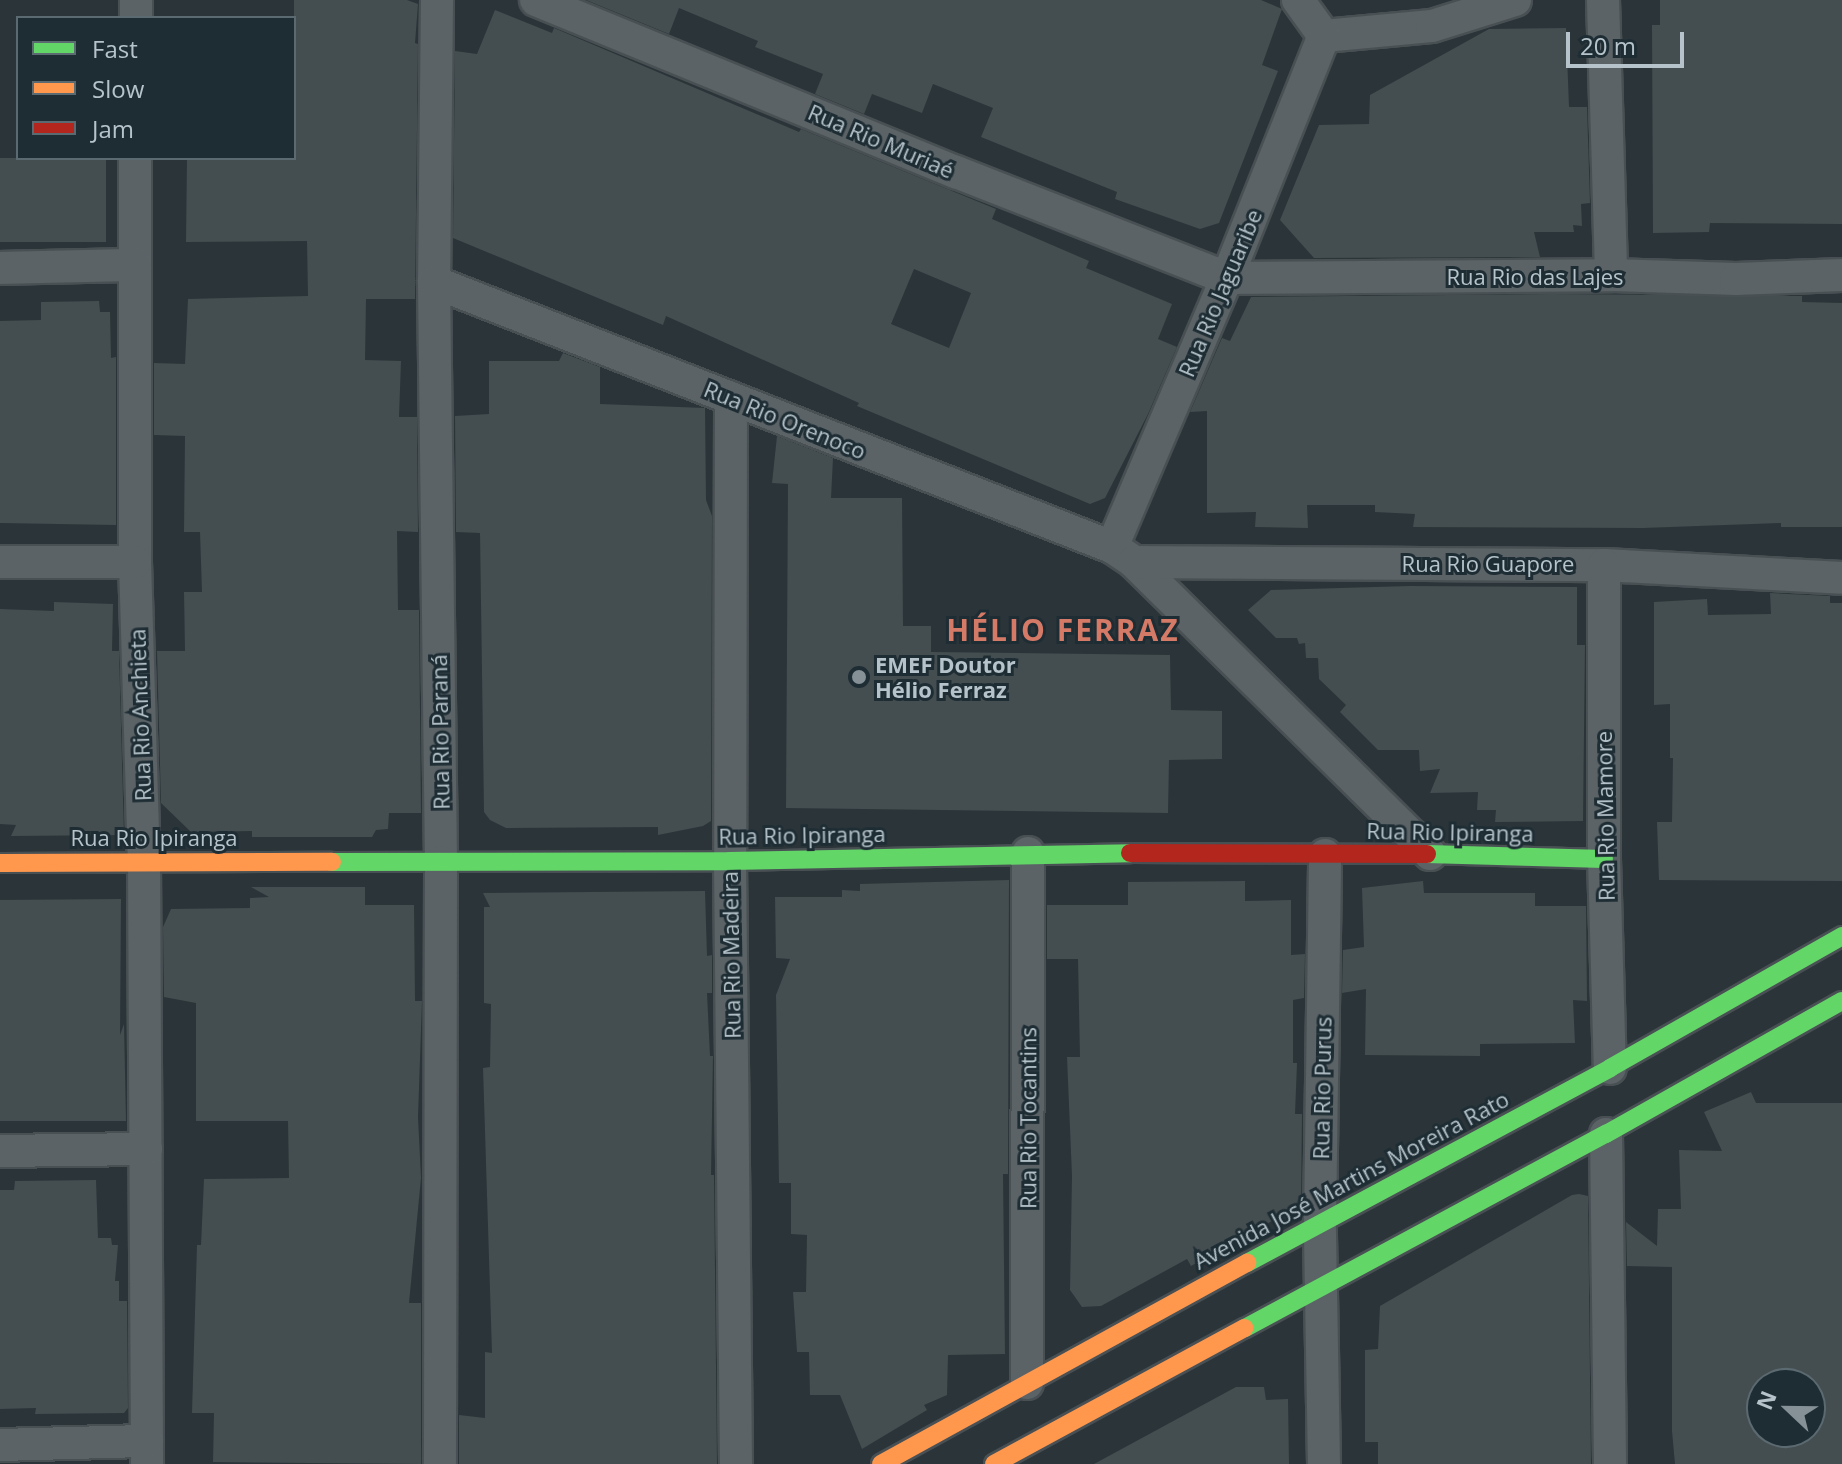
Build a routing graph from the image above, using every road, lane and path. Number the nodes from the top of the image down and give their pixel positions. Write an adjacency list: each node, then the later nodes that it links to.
1 (437, 0): 13 (street, Rua Rio Paraná)
2 (536, 0): 12 (street, Rua Rio Muriaé)
3 (1298, 0): 6 (street)
4 (1515, 0): 6 (street)
5 (1603, 0): 10 (street)
6 (1324, 36): 12 (street, Rua Rio Jaguaribe)
7 (135, 160): 8 (street, Rua Rio Anchieta)
8 (135, 265): 9 (street); 17 (street, Rua Rio Anchieta)
9 (0, 268)
10 (1611, 275): 11 (street, Rua Rio das Lajes); 12 (street, Rua Rio das Lajes)
11 (1842, 275)
12 (1227, 278): 15 (street, Rua Rio Jaguaribe)
13 (434, 282): 14 (street, Rua Rio Orenoco); 26 (street, Rua Rio Paraná)
14 (731, 398): 15 (street, Rua Rio Orenoco); 25 (street, Rua Rio Madeira)
15 (1123, 555): 18 (street, Rua Rio Guapore); 21 (street)
16 (0, 562): 17 (street)
17 (135, 562): 24 (street, Rua Rio Anchieta)
18 (1604, 565): 19 (street, Rua Rio Guapore); 23 (street, Rua Rio Mamore)
19 (1842, 578)
20 (1028, 853): 22 (street, Rua Rio Ipiranga); 25 (street, Rua Rio Ipiranga); 36 (street, Rua Rio Tocantins)
21 (1430, 854): 22 (street, Rua Rio Ipiranga); 23 (street, Rua Rio Ipiranga)
22 (1325, 855): 34 (street, Rua Rio Purus)
23 (1604, 859): 30 (street, Rua Rio Mamore)
24 (144, 861): 26 (street, Rua Rio Ipiranga); 27 (street, Rua Rio Ipiranga); 32 (street, Rua Rio Anchieta)
25 (730, 861): 26 (street, Rua Rio Ipiranga); 41 (street, Rua Rio Madeira)
26 (441, 862): 40 (street, Rua Rio Paraná)
27 (0, 863)
28 (1842, 936): 30 (street, Avenida José Martins Moreira Rato)
29 (1842, 1001): 31 (street)
30 (1610, 1068): 34 (street, Avenida José Martins Moreira Rato)
31 (1606, 1134): 35 (street); 44 (street)
32 (146, 1149): 33 (street); 38 (street, Rua Rio Anchieta)
33 (0, 1151)
34 (1320, 1223): 35 (street, Rua Rio Purus); 36 (street, Avenida José Martins Moreira Rato)
35 (1323, 1285): 39 (street); 43 (street, Rua Rio Purus)
36 (1027, 1383): 42 (street, Avenida José Martins Moreira Rato)
37 (0, 1445): 38 (street)
38 (147, 1452)
39 (1012, 1459)
40 (440, 1464)
41 (736, 1464)
42 (881, 1464)
43 (1324, 1464)
44 (1610, 1464)

